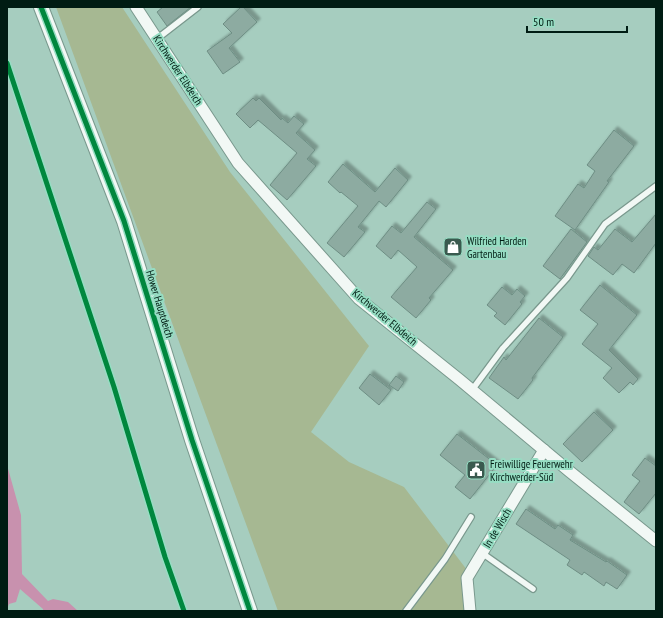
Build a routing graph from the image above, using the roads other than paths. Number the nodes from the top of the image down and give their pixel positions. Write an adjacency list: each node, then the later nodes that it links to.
1 (41, 7): 12 (street, Hower Hauptdeich)
2 (136, 7): 4 (street, Kirchwerder Elbdeich)
3 (198, 7): 4 (lane)
4 (158, 38): 6 (street, Kirchwerder Elbdeich)
5 (656, 186): 6 (lane)
6 (472, 390): 7 (street, Kirchwerder Elbdeich)
7 (544, 450): 9 (street, Kirchwerder Elbdeich); 10 (street, In de Wisch)
8 (471, 517): 13 (lane)
9 (656, 541)
10 (482, 553): 11 (lane); 14 (street, In de Wisch)
11 (533, 590)
12 (250, 611)
13 (406, 611)
14 (470, 611)

